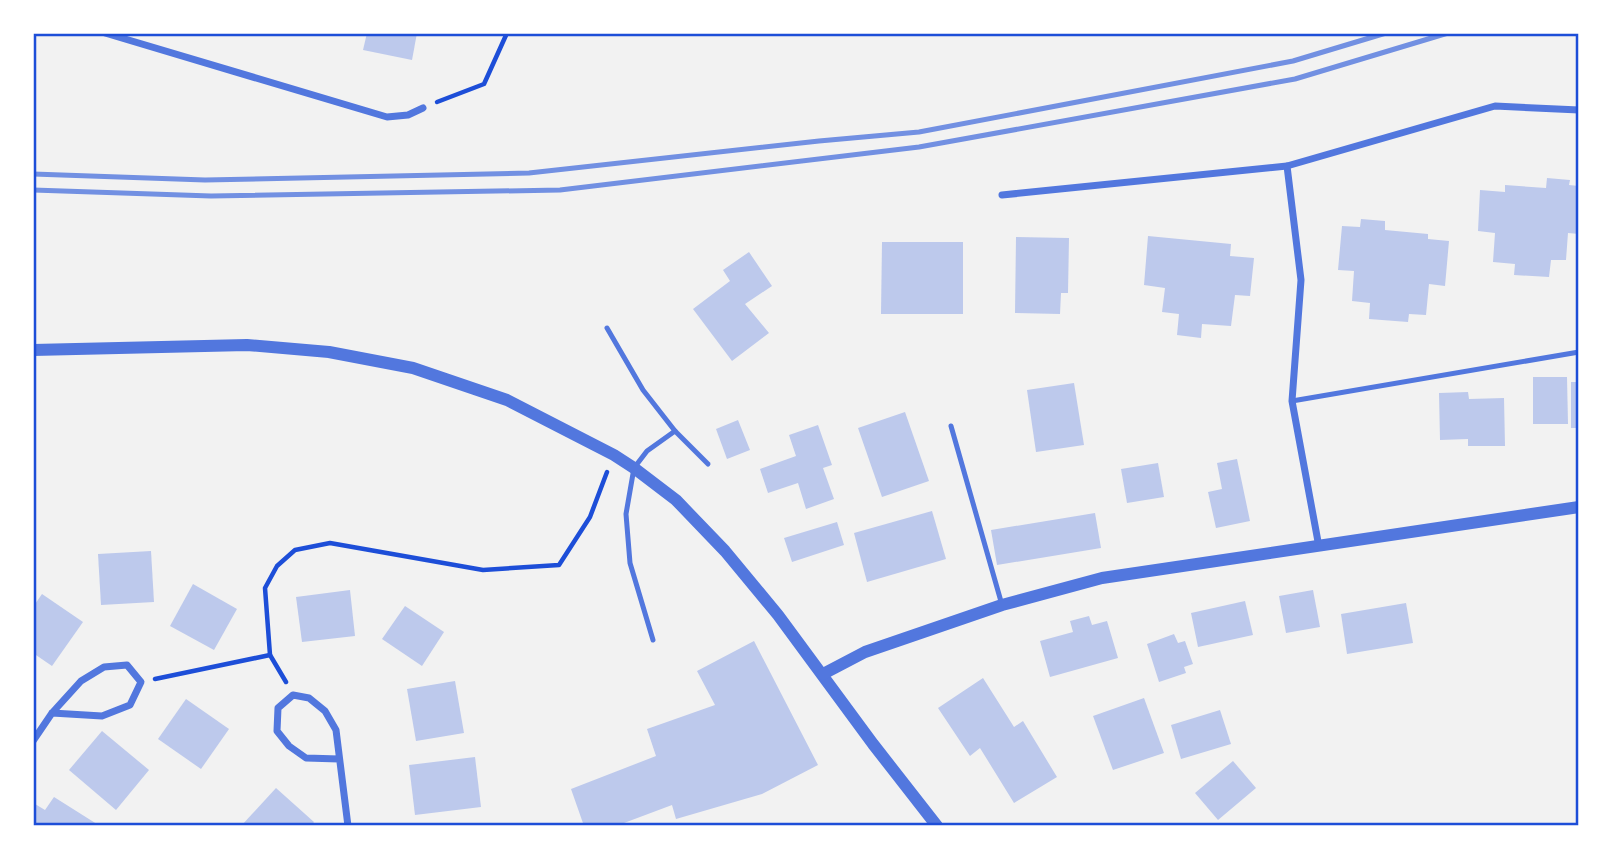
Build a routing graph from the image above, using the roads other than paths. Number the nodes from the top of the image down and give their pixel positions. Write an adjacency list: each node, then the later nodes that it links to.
1 (105, 33): 2 (street)
2 (423, 108)
3 (1579, 110): 4 (street)
4 (1287, 166): 5 (street); 9 (street)
5 (1002, 195)
6 (607, 328): 11 (lane)
7 (33, 350): 13 (street)
8 (1579, 352): 9 (lane)
9 (1292, 401): 15 (street)
10 (951, 426): 16 (lane)
11 (675, 431): 12 (lane); 13 (lane)
12 (708, 464)
13 (634, 468): 17 (lane); 18 (street)
14 (1579, 507): 15 (street)
15 (1320, 547): 16 (street)
16 (1002, 605): 18 (street)
17 (653, 640)
18 (823, 674): 23 (street)
19 (52, 713): 19 (street); 20 (street)
20 (33, 741)
21 (339, 760): 21 (street); 22 (street)
22 (348, 826)
23 (937, 826)

